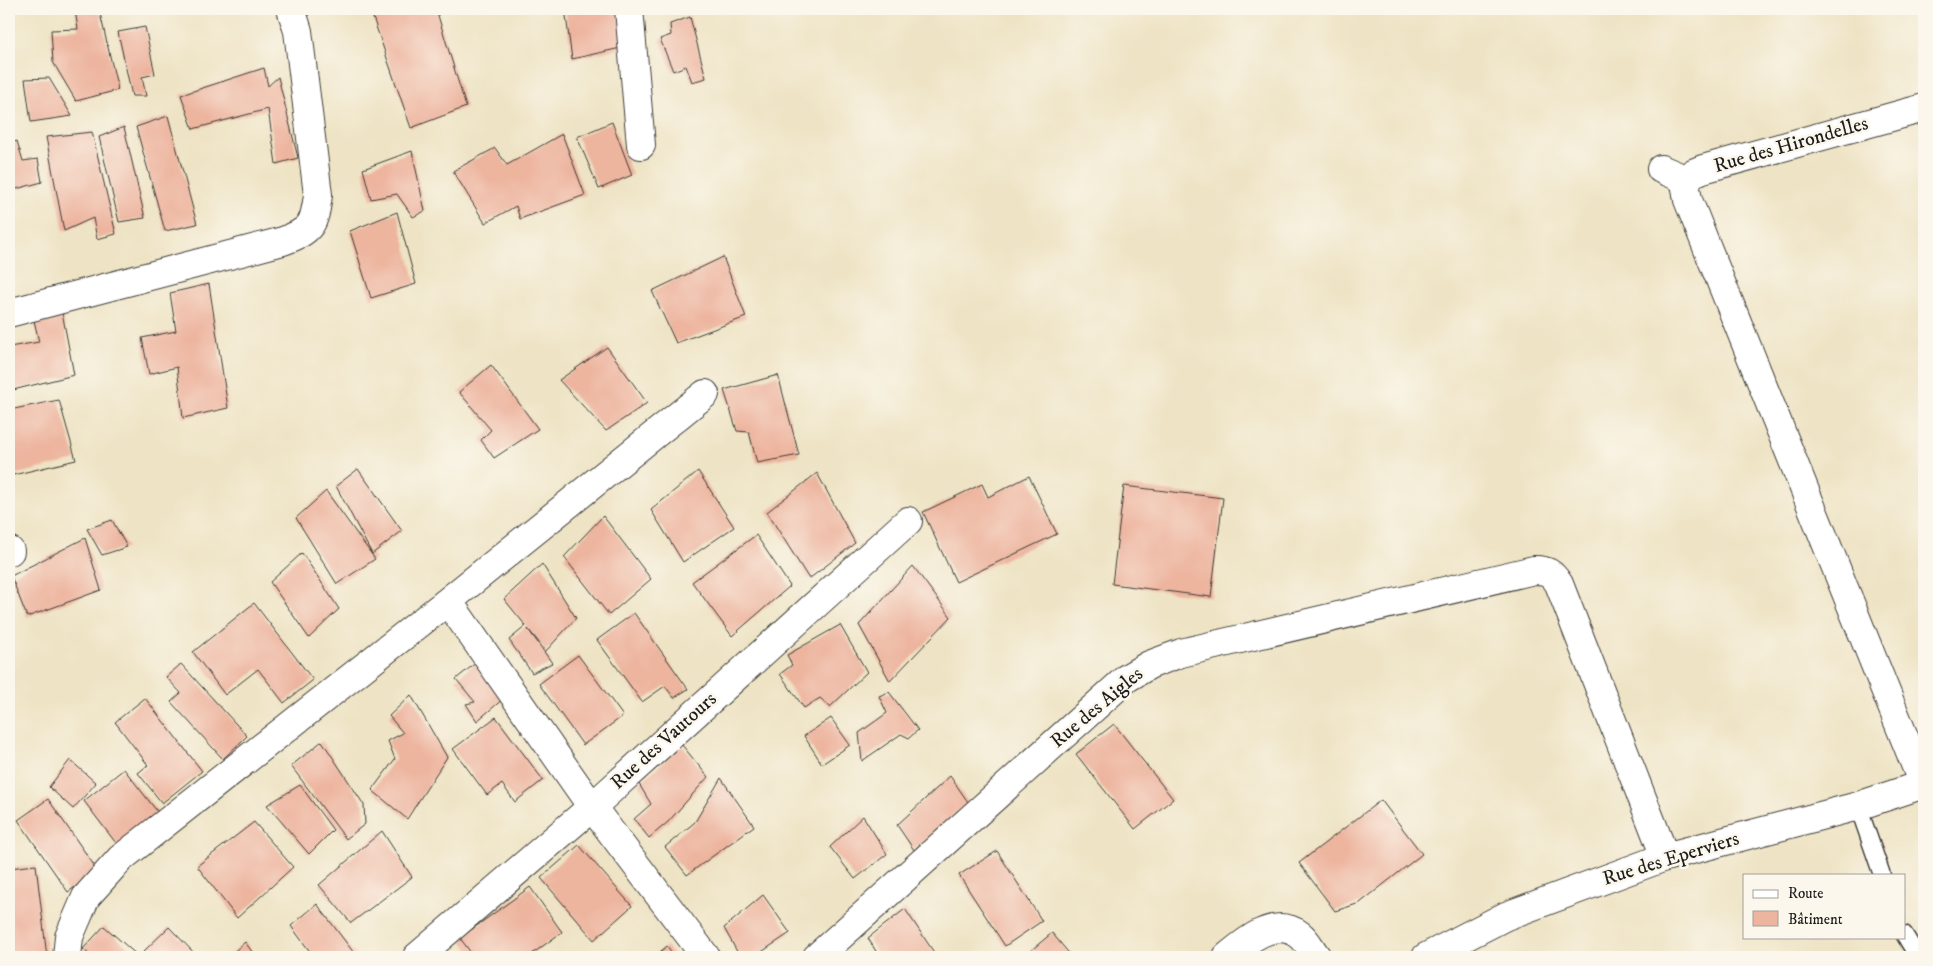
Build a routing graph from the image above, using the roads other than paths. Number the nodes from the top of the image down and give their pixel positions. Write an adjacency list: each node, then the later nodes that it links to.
1 (291, 9): 7 (street)
2 (629, 9): 4 (street)
3 (1924, 108): 6 (street, Rue des Hirondelles)
4 (641, 146)
5 (1661, 169): 6 (street, Rue des Hirondelles)
6 (1687, 180): 11 (street)
7 (9, 313)
8 (705, 394): 10 (street)
9 (908, 521): 13 (street, Rue des Vautours)
10 (448, 601): 13 (street); 17 (street)
11 (1923, 784): 12 (street, Rue des Eperviers)
12 (1858, 806): 14 (street, Rue des Eperviers); 15 (lane)
13 (592, 807): 18 (street, Rue des Vautours); 19 (street)
14 (1665, 857): 20 (street, Rue des Aigles); 23 (street, Rue des Eperviers)
15 (1882, 874)
16 (1906, 937): 24 (lane)
17 (67, 957)
18 (417, 957)
19 (706, 957)
20 (817, 957)
21 (1227, 957): 22 (street)
22 (1317, 957)
23 (1426, 957)
24 (1918, 957)

